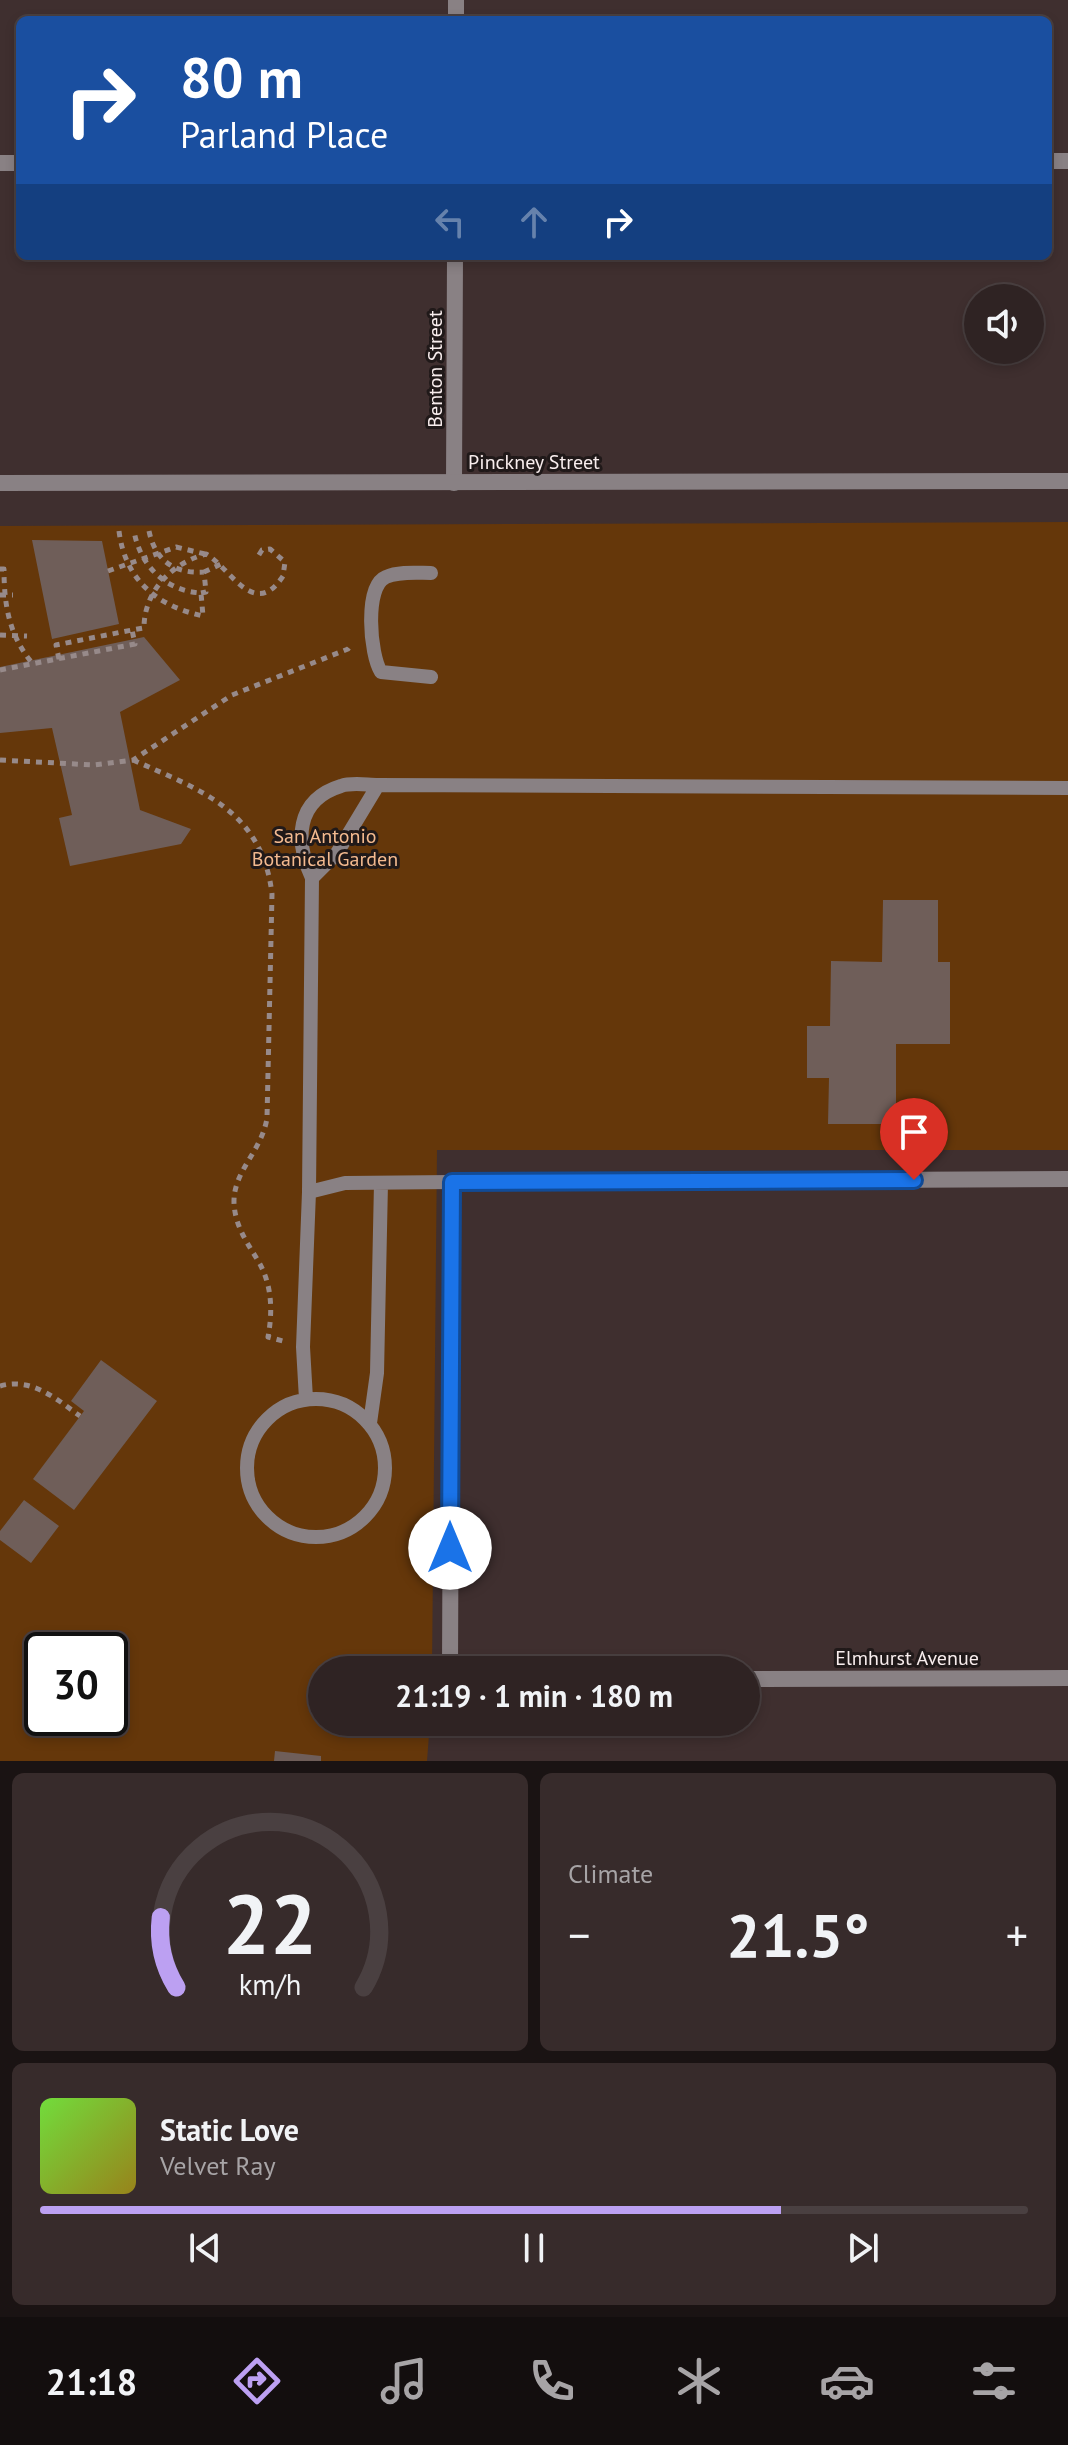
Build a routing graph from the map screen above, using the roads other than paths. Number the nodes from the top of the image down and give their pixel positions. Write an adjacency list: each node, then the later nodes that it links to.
1 (455, 260): 4 (street, Benton Street)
2 (1068, 481): 4 (street, Pinckney Street)
3 (0, 483): 4 (street, Pinckney Street)
4 (454, 483)
5 (431, 573): 6 (lane)
6 (431, 677)
7 (378, 785): 8 (lane); 9 (lane); 9 (lane)
8 (1068, 788)
9 (312, 878): 13 (lane)
10 (1068, 1179): 11 (street)
11 (452, 1182): 12 (lane); 16 (street)
12 (381, 1183): 13 (lane); 15 (lane)
13 (309, 1192): 14 (lane)
14 (306, 1399): 15 (lane); 15 (lane)
15 (370, 1423)
16 (450, 1656)
17 (1068, 1678): 18 (street, Elmhurst Avenue)
18 (760, 1679)

